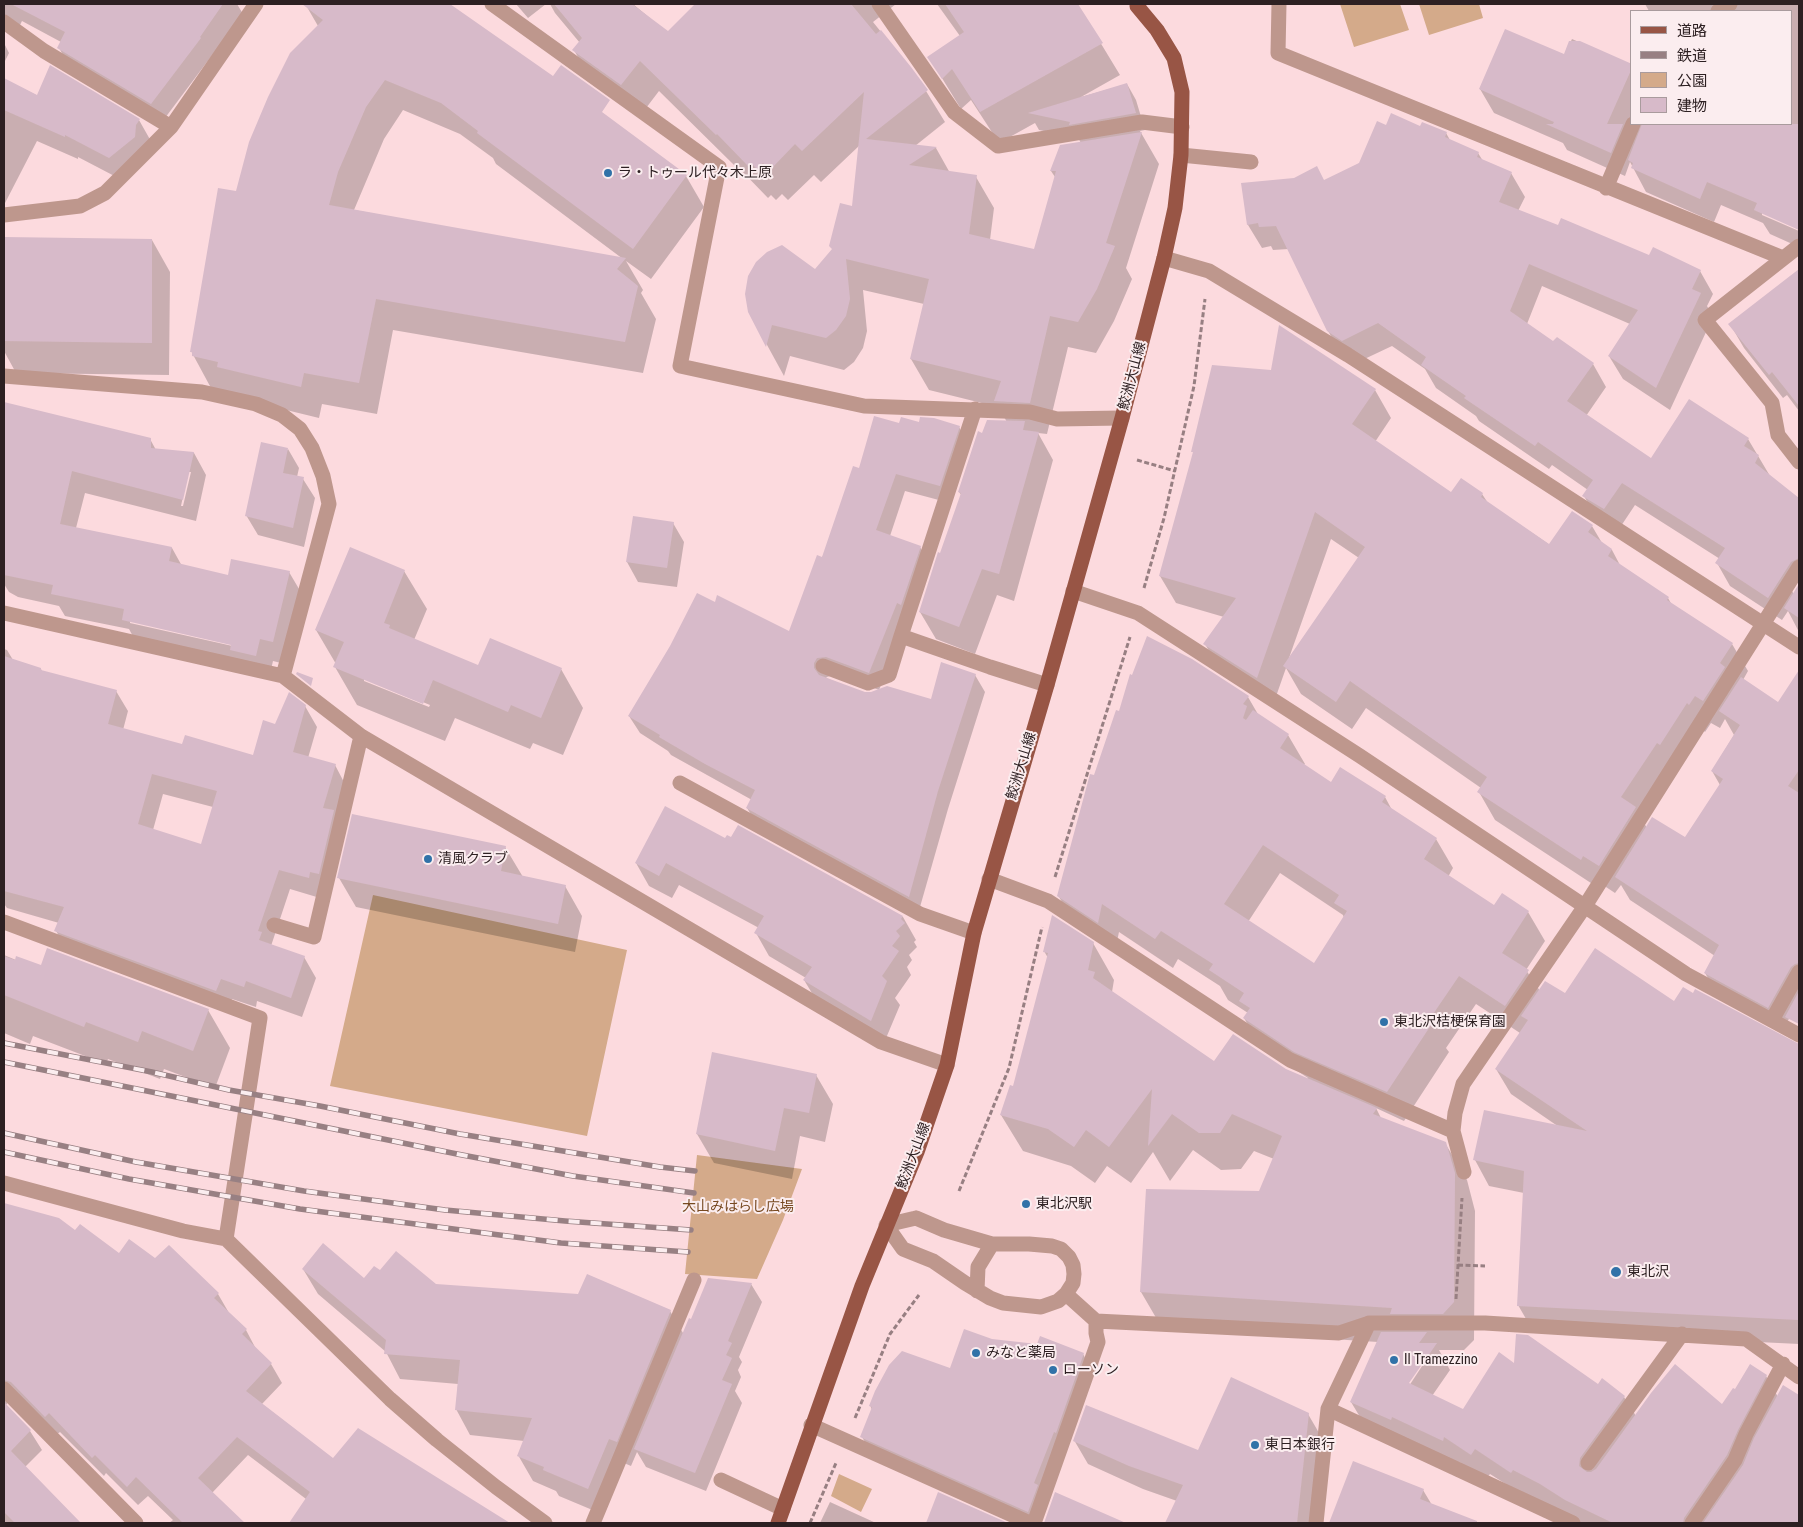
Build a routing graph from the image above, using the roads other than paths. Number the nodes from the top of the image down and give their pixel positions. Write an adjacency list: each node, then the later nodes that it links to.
1 (256, 4): 8 (street)
2 (492, 4): 18 (street)
3 (879, 4): 9 (street)
4 (1279, 4): 12 (street)
5 (1137, 5): 9 (main road, 鮫洲大山線)
6 (4, 22): 8 (street)
7 (1633, 125): 12 (street)
8 (172, 127): 13 (street)
9 (1182, 127): 10 (main road, 鮫洲大山線)
10 (1181, 155): 11 (street); 15 (main road, 鮫洲大山線)
11 (1251, 162)
12 (1606, 188): 16 (street)
13 (4, 216)
14 (1799, 246): 16 (street)
15 (1164, 258): 19 (main road, 鮫洲大山線); 24 (street)
16 (1782, 258): 20 (street)
17 (4, 376): 28 (street)
18 (975, 409): 19 (street); 25 (street)
19 (1122, 418): 22 (main road, 鮫洲大山線)
20 (1799, 462)
21 (1799, 567): 24 (street)
22 (1073, 591): 29 (main road, 鮫洲大山線); 33 (street)
23 (4, 614): 28 (street)
24 (1765, 624): 26 (street); 33 (street)
25 (901, 636): 27 (street); 29 (street)
26 (1799, 647)
27 (823, 666)
28 (283, 676): 30 (street)
29 (1047, 685): 32 (main road, 鮫洲大山線)
30 (361, 736): 35 (street); 40 (street)
31 (680, 783): 36 (street)
32 (989, 879): 36 (main road, 鮫洲大山線); 41 (street)
33 (1585, 906): 38 (street); 41 (street)
34 (4, 922): 45 (street)
35 (274, 925)
36 (974, 933): 40 (main road, 鮫洲大山線)
37 (1799, 972): 38 (street)
38 (1772, 1020): 39 (street)
39 (1799, 1035)
40 (947, 1066): 44 (main road, 鮫洲大山線)
41 (1453, 1131): 42 (street)
42 (1464, 1172)
43 (4, 1183): 45 (street)
44 (886, 1226): 46 (street); 48 (street); 57 (main road, 鮫洲大山線)
45 (226, 1240): 62 (street)
46 (992, 1244): 48 (street); 49 (street)
47 (694, 1280): 63 (street)
48 (977, 1291): 49 (street)
49 (1066, 1294): 50 (street)
50 (1096, 1321): 51 (street); 64 (street)
51 (1369, 1323): 52 (street); 56 (street)
52 (1682, 1334): 53 (street); 58 (street)
53 (1783, 1364): 54 (street); 67 (street)
54 (1799, 1377)
55 (4, 1389): 61 (street)
56 (1328, 1409): 65 (street); 66 (street)
57 (811, 1425): 60 (main road, 鮫洲大山線); 64 (street)
58 (1588, 1463)
59 (721, 1480): 60 (street)
60 (780, 1516)
61 (136, 1523)
62 (545, 1523)
63 (593, 1523)
64 (1032, 1523)
65 (1316, 1523)
66 (1573, 1523)
67 (1692, 1523)

